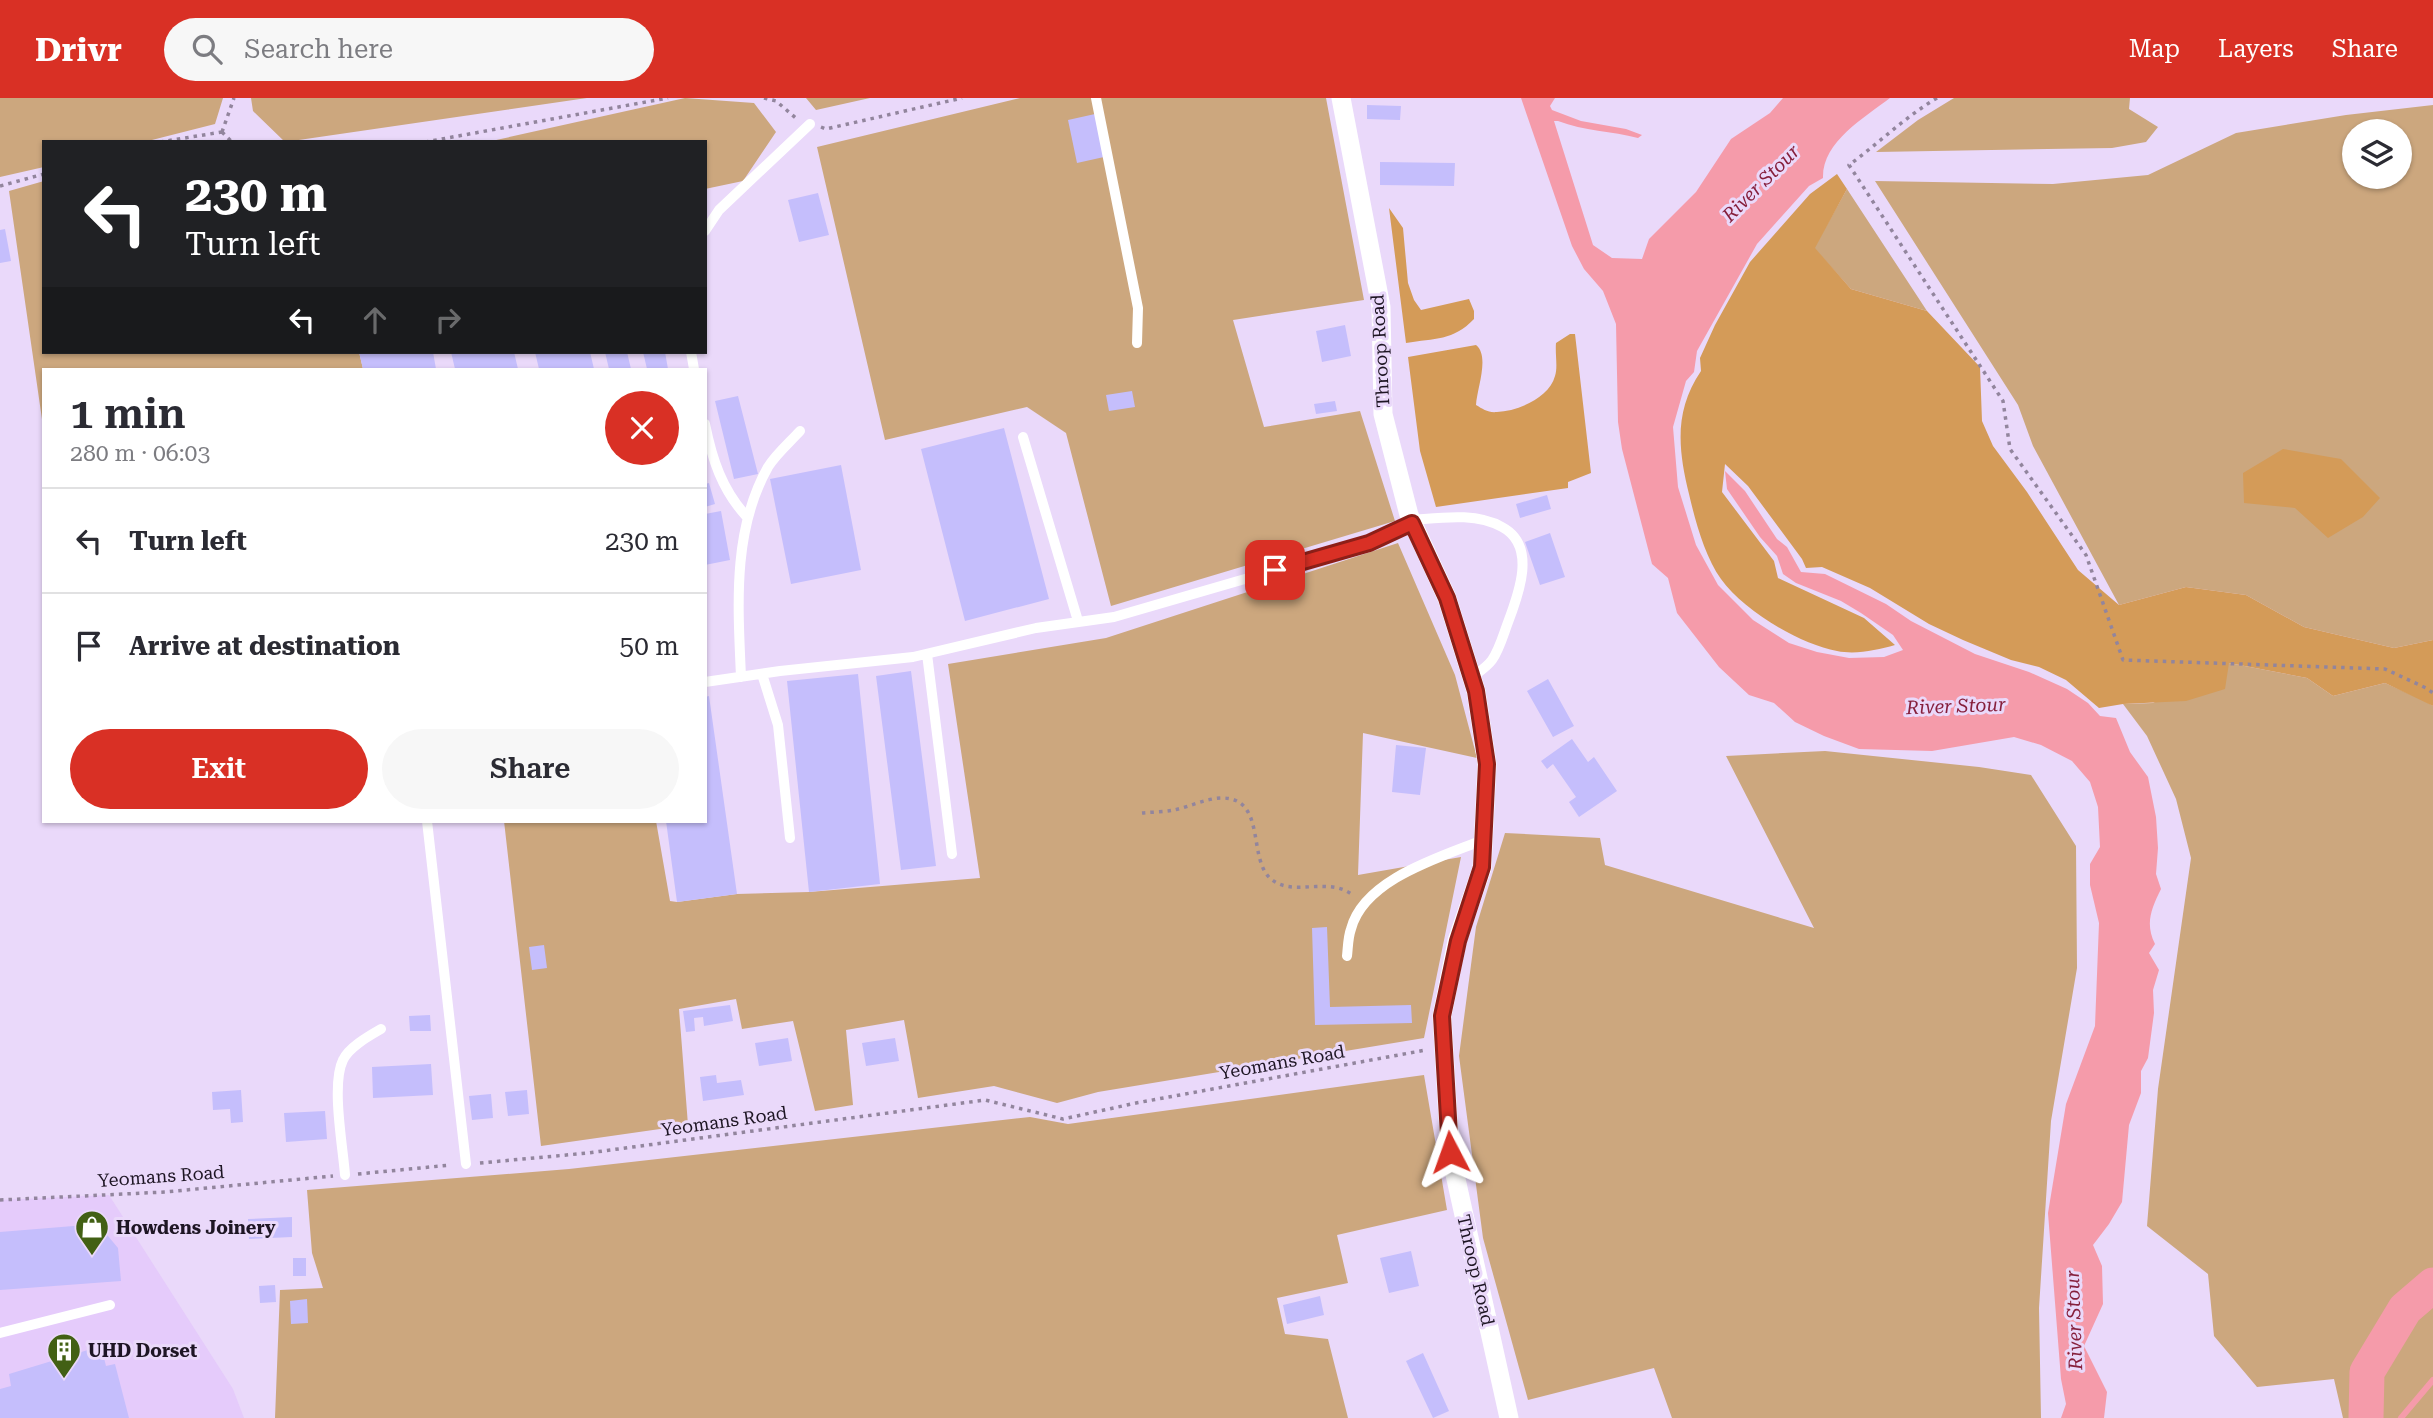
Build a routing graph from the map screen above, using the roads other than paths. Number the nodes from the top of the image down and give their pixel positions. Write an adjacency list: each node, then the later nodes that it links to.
1 (1096, 98): 5 (lane)
2 (1341, 98): 10 (street, Throop Road)
3 (810, 124): 4 (lane)
4 (707, 228)
5 (1137, 343)
6 (800, 430): 9 (lane)
7 (707, 434): 9 (lane)
8 (1023, 437): 11 (lane)
9 (747, 517): 14 (lane)
10 (1411, 521): 11 (lane); 15 (street, Throop Road); 15 (lane)
11 (1078, 621): 12 (lane)
12 (927, 654): 13 (lane); 20 (lane)
13 (762, 674): 14 (lane); 18 (lane)
14 (741, 677): 16 (lane)
15 (1472, 677): 19 (street, Throop Road)
16 (707, 682)
17 (427, 823): 23 (lane)
18 (790, 838)
19 (1483, 840): 21 (lane); 27 (street, Throop Road)
20 (952, 854)
21 (1347, 956)
22 (381, 1029): 24 (lane)
23 (466, 1164)
24 (345, 1175)
25 (110, 1305): 26 (lane)
26 (0, 1332)
27 (1509, 1418)

